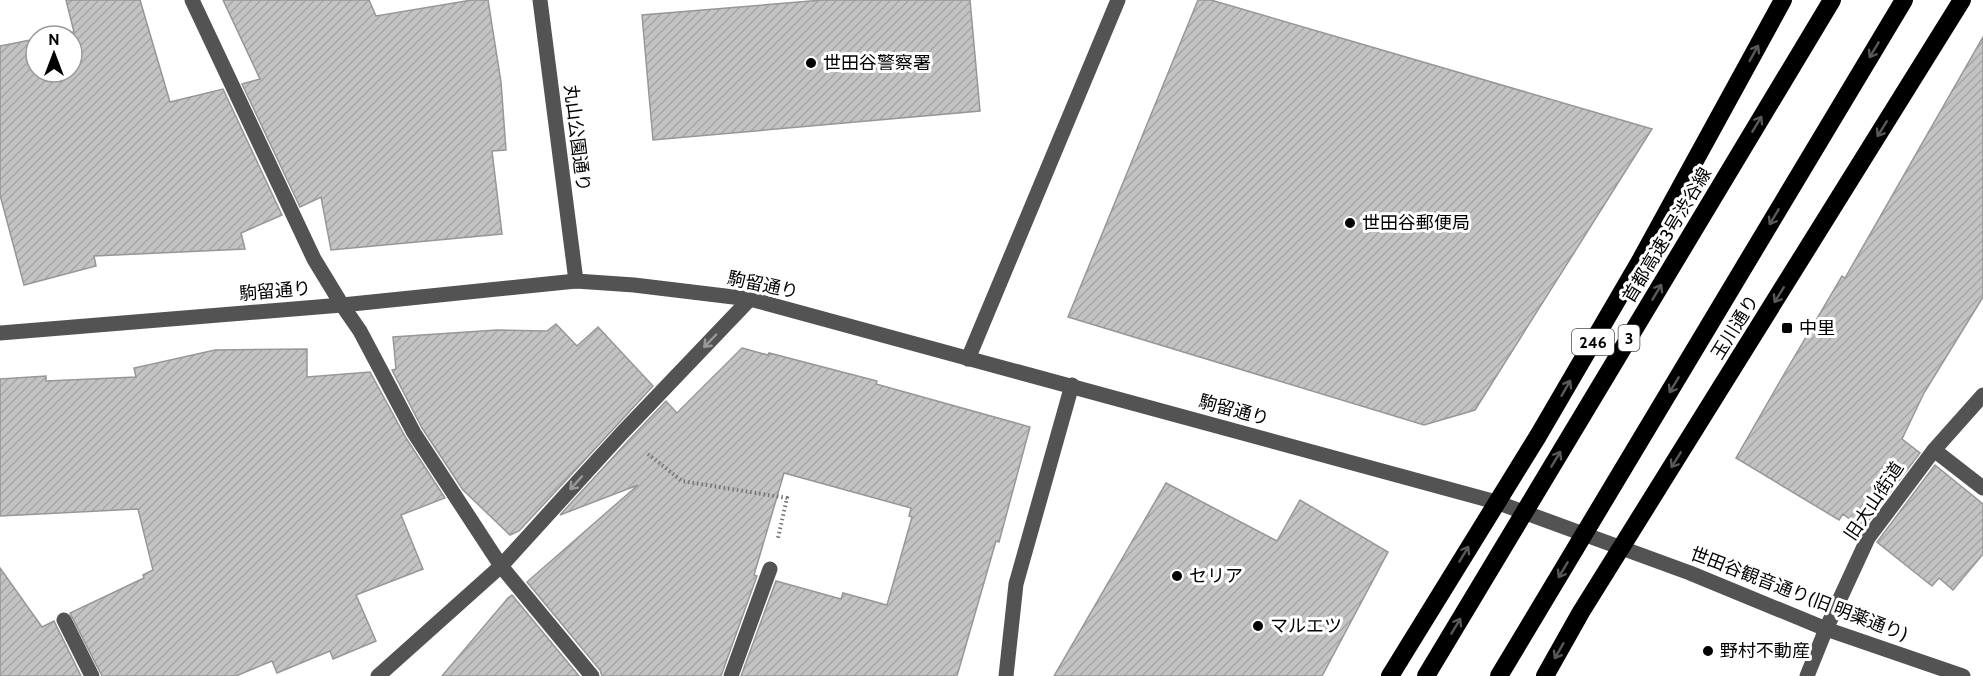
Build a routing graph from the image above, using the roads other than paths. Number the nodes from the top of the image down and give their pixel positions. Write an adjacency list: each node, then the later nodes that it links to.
1 (192, 0): 10 (street)
2 (540, 0): 8 (street, 丸山公園通り)
3 (1118, 0): 12 (street)
4 (1783, 0): 17 (highway, 246, one-way to 4)
5 (1832, 0): 29 (highway, 首都高速3号渋谷線 / 3, one-way to 5)
6 (1905, 0): 30 (highway, one-way to 30)
7 (1962, 0): 18 (highway, 玉川通り, one-way to 18)
8 (576, 281): 9 (street, 駒留通り); 10 (street, 駒留通り)
9 (750, 299): 12 (street, 駒留通り); 19 (street, one-way to 19)
10 (342, 305): 11 (street, 駒留通り); 19 (street)
11 (0, 333)
12 (968, 358): 13 (street, 駒留通り)
13 (1072, 385): 17 (street, 駒留通り); 27 (street)
14 (1983, 395): 15 (street, 旧大山街道)
15 (1934, 450): 16 (street); 22 (street, 旧大山街道)
16 (1983, 488)
17 (1497, 502): 18 (street, 駒留通り); 28 (highway, 246, one-way to 17)
18 (1623, 547): 22 (street, 世田谷観音通り(旧 明薬通り)); 31 (highway, 玉川通り, one-way to 31)
19 (501, 566): 24 (street); 25 (street)
20 (770, 569): 26 (street)
21 (64, 621): 23 (street)
22 (1826, 629): 32 (street, 旧大山街道); 33 (street, 世田谷観音通り(旧 明薬通り))
23 (92, 676)
24 (378, 676)
25 (592, 676)
26 (731, 676)
27 (1006, 676)
28 (1390, 676)
29 (1426, 676)
30 (1499, 676)
31 (1545, 676)
32 (1807, 676)
33 (1963, 676)

